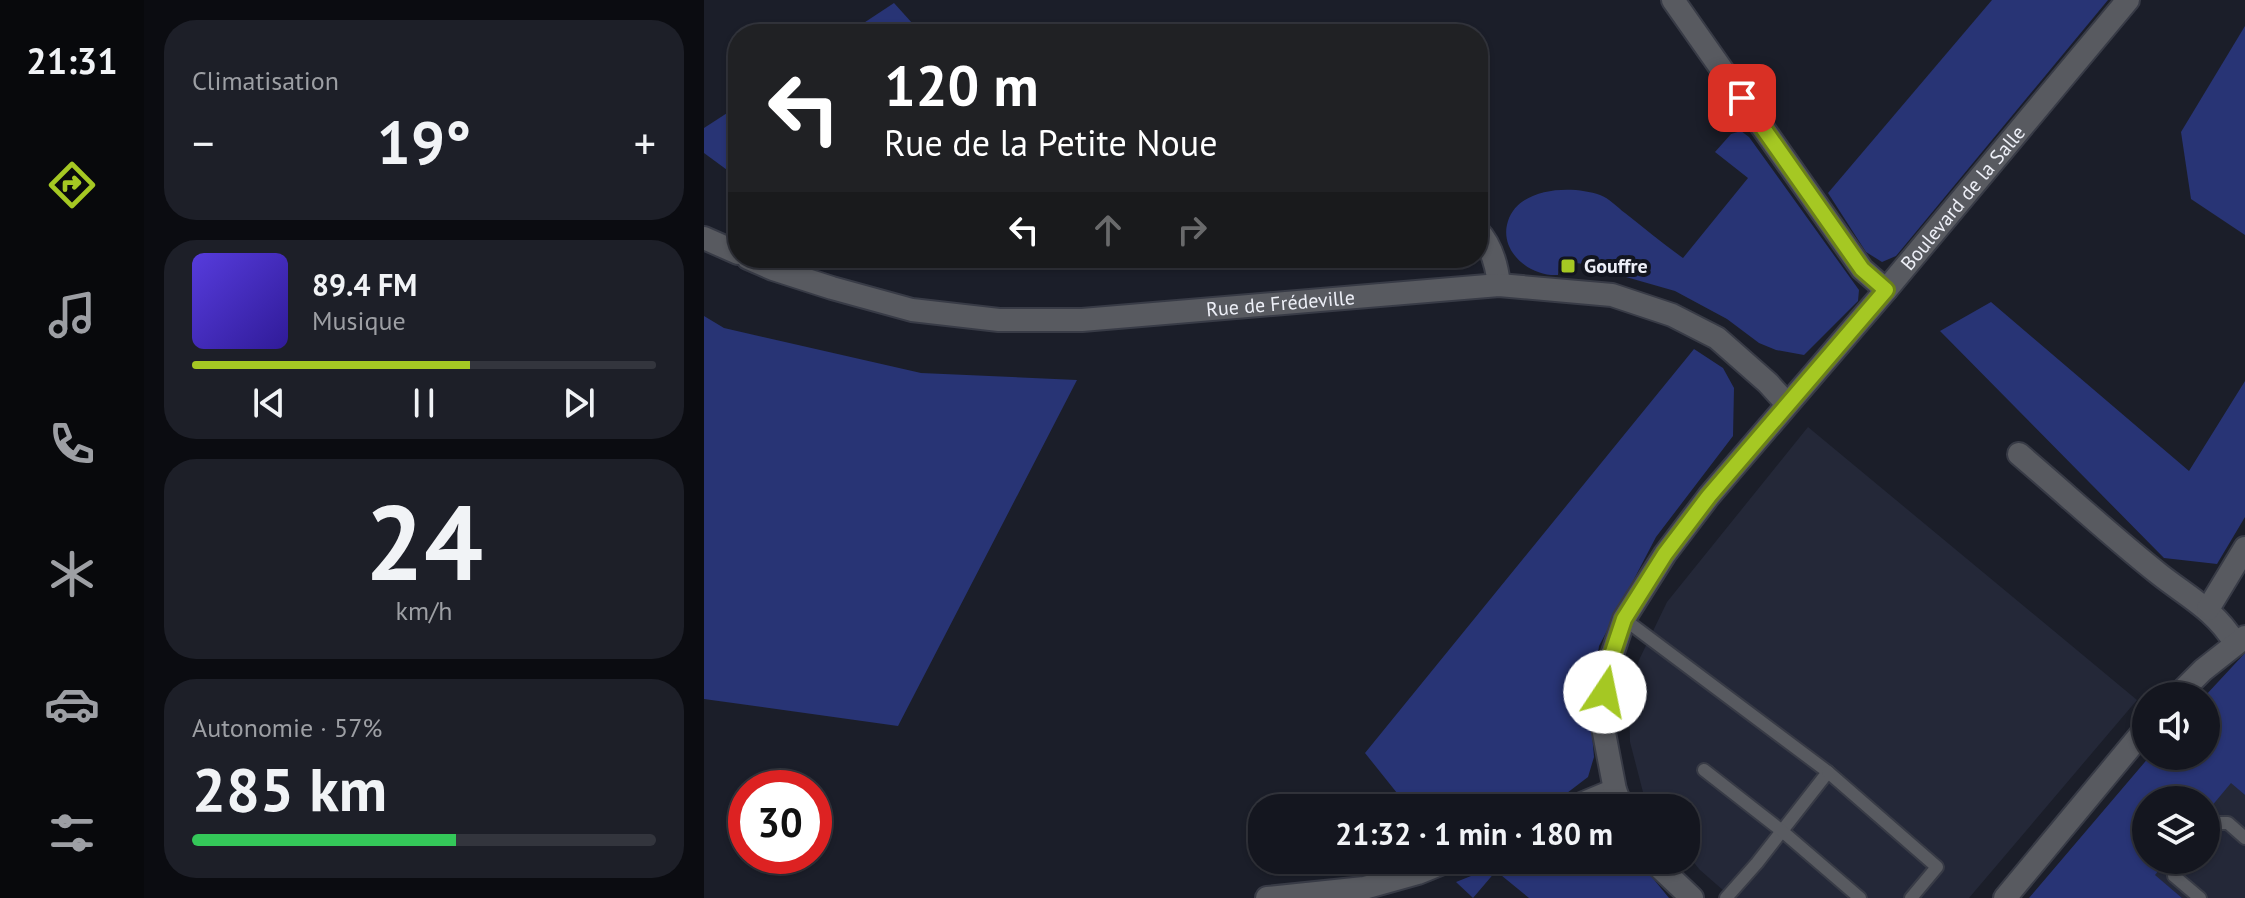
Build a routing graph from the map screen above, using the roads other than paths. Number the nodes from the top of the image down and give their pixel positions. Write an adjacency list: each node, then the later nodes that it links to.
1 (1673, 0): 8 (street)
2 (2128, 0): 8 (street, Boulevard de la Salle)
3 (704, 238): 5 (street)
4 (1488, 247): 7 (street)
5 (728, 249)
6 (771, 268): 7 (street, Rue de Frédeville)
7 (1499, 285): 9 (street, Rue de Frédeville)
8 (1886, 290): 9 (street, Boulevard de la Salle)
9 (1787, 404): 13 (street, Boulevard de la Salle)
10 (2019, 454): 12 (street)
11 (2245, 548): 12 (street)
12 (2208, 609): 14 (street)
13 (1624, 619): 18 (lane); 19 (street, Boulevard de la Salle)
14 (2240, 640): 15 (street)
15 (2191, 682)
16 (2132, 745): 31 (street)
17 (1704, 770): 21 (lane)
18 (1828, 772): 21 (lane); 30 (lane)
19 (1617, 794)
20 (2220, 823): 22 (lane)
21 (1782, 831): 28 (lane); 29 (lane)
22 (2245, 838)
23 (1414, 874): 26 (street)
24 (1667, 874): 27 (street)
25 (2174, 874): 32 (lane)
26 (1267, 898)
27 (1692, 898)
28 (1726, 898)
29 (1860, 898)
30 (1911, 898)
31 (2005, 898)
32 (2200, 898)

